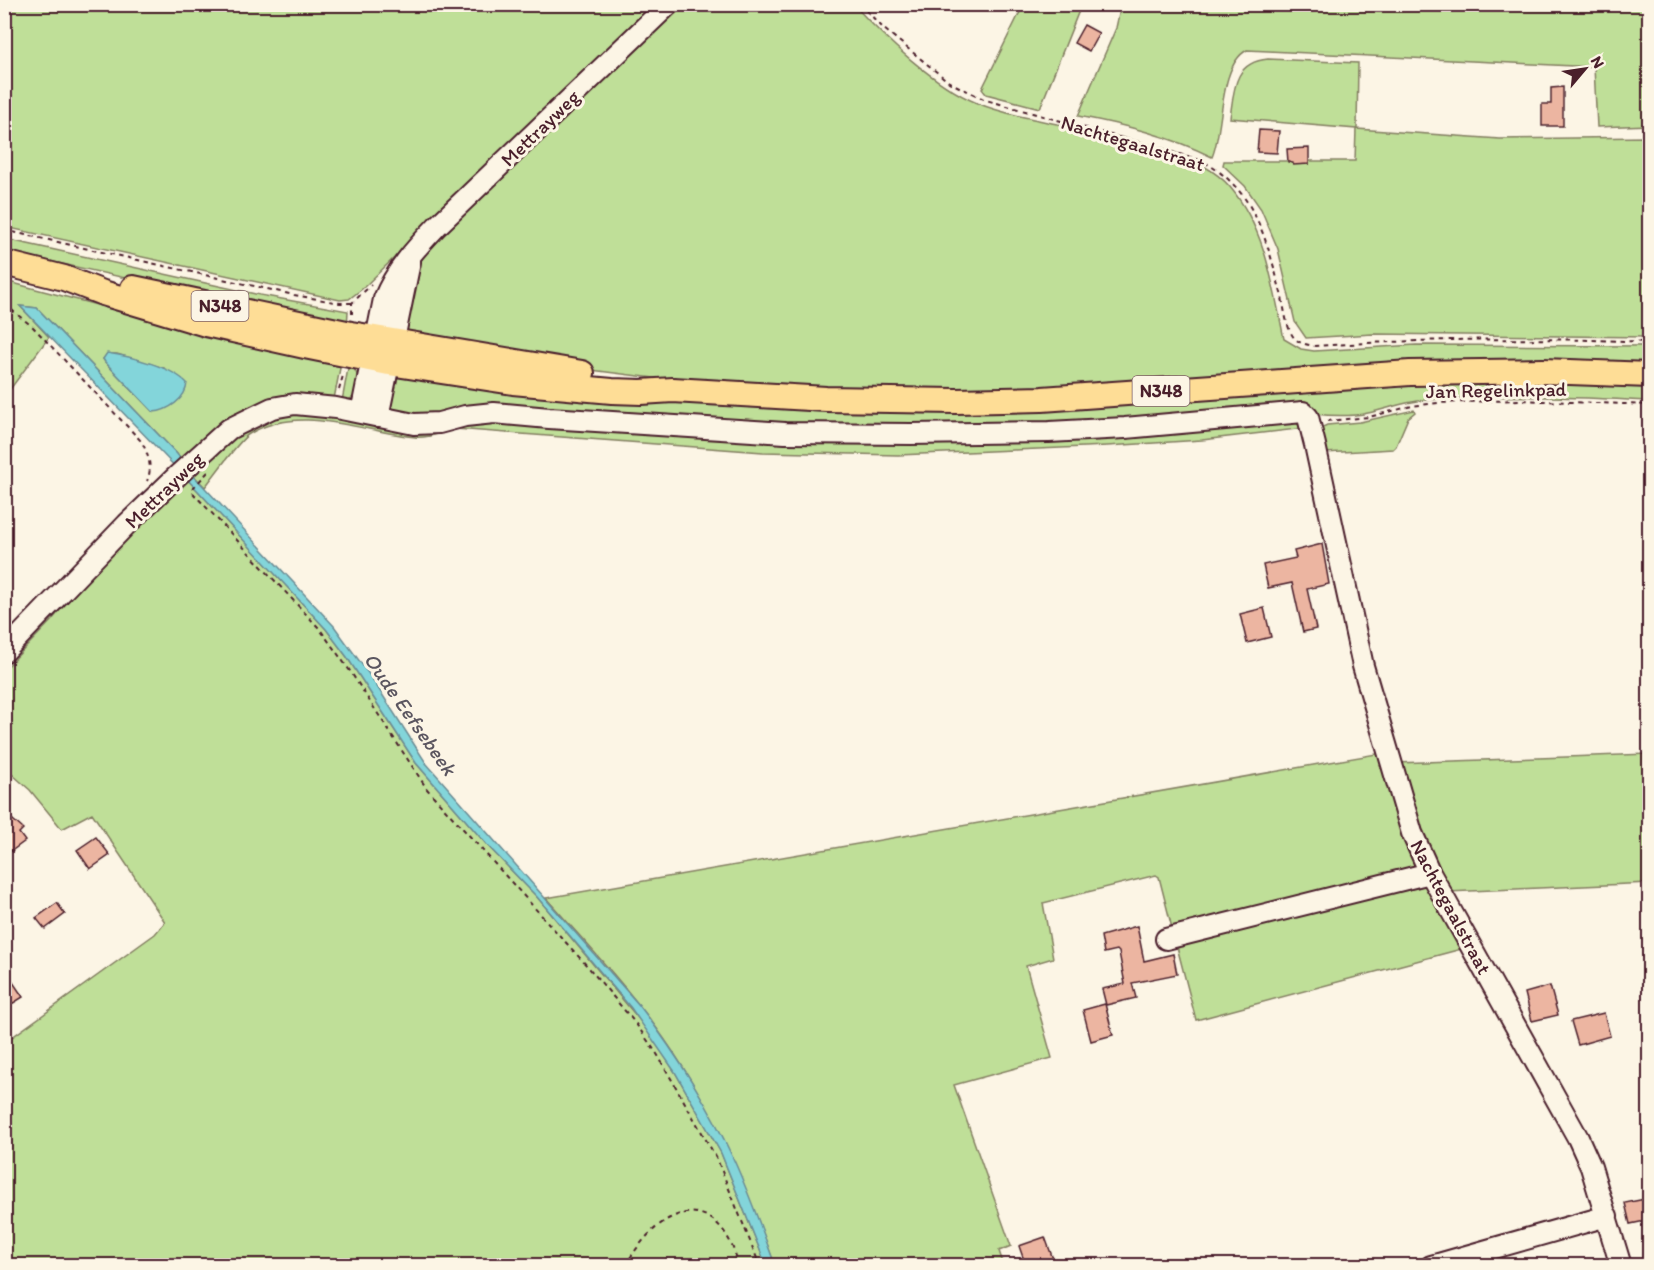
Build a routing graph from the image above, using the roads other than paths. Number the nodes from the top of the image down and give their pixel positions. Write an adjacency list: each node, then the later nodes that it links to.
1 (669, 4): 3 (street, Mettrayweg)
2 (4, 263): 3 (main road, N348)
3 (382, 351): 4 (main road, N348); 5 (street, Mettrayweg)
4 (1650, 375)
5 (370, 415): 6 (street, Mettrayweg); 7 (street, Nachtegaalstraat)
6 (4, 652)
7 (1430, 873): 8 (street); 9 (street, Nachtegaalstraat)
8 (1166, 939)
9 (1606, 1216): 10 (street); 11 (street, Nachtegaalstraat)
10 (1431, 1266)
11 (1622, 1266)

